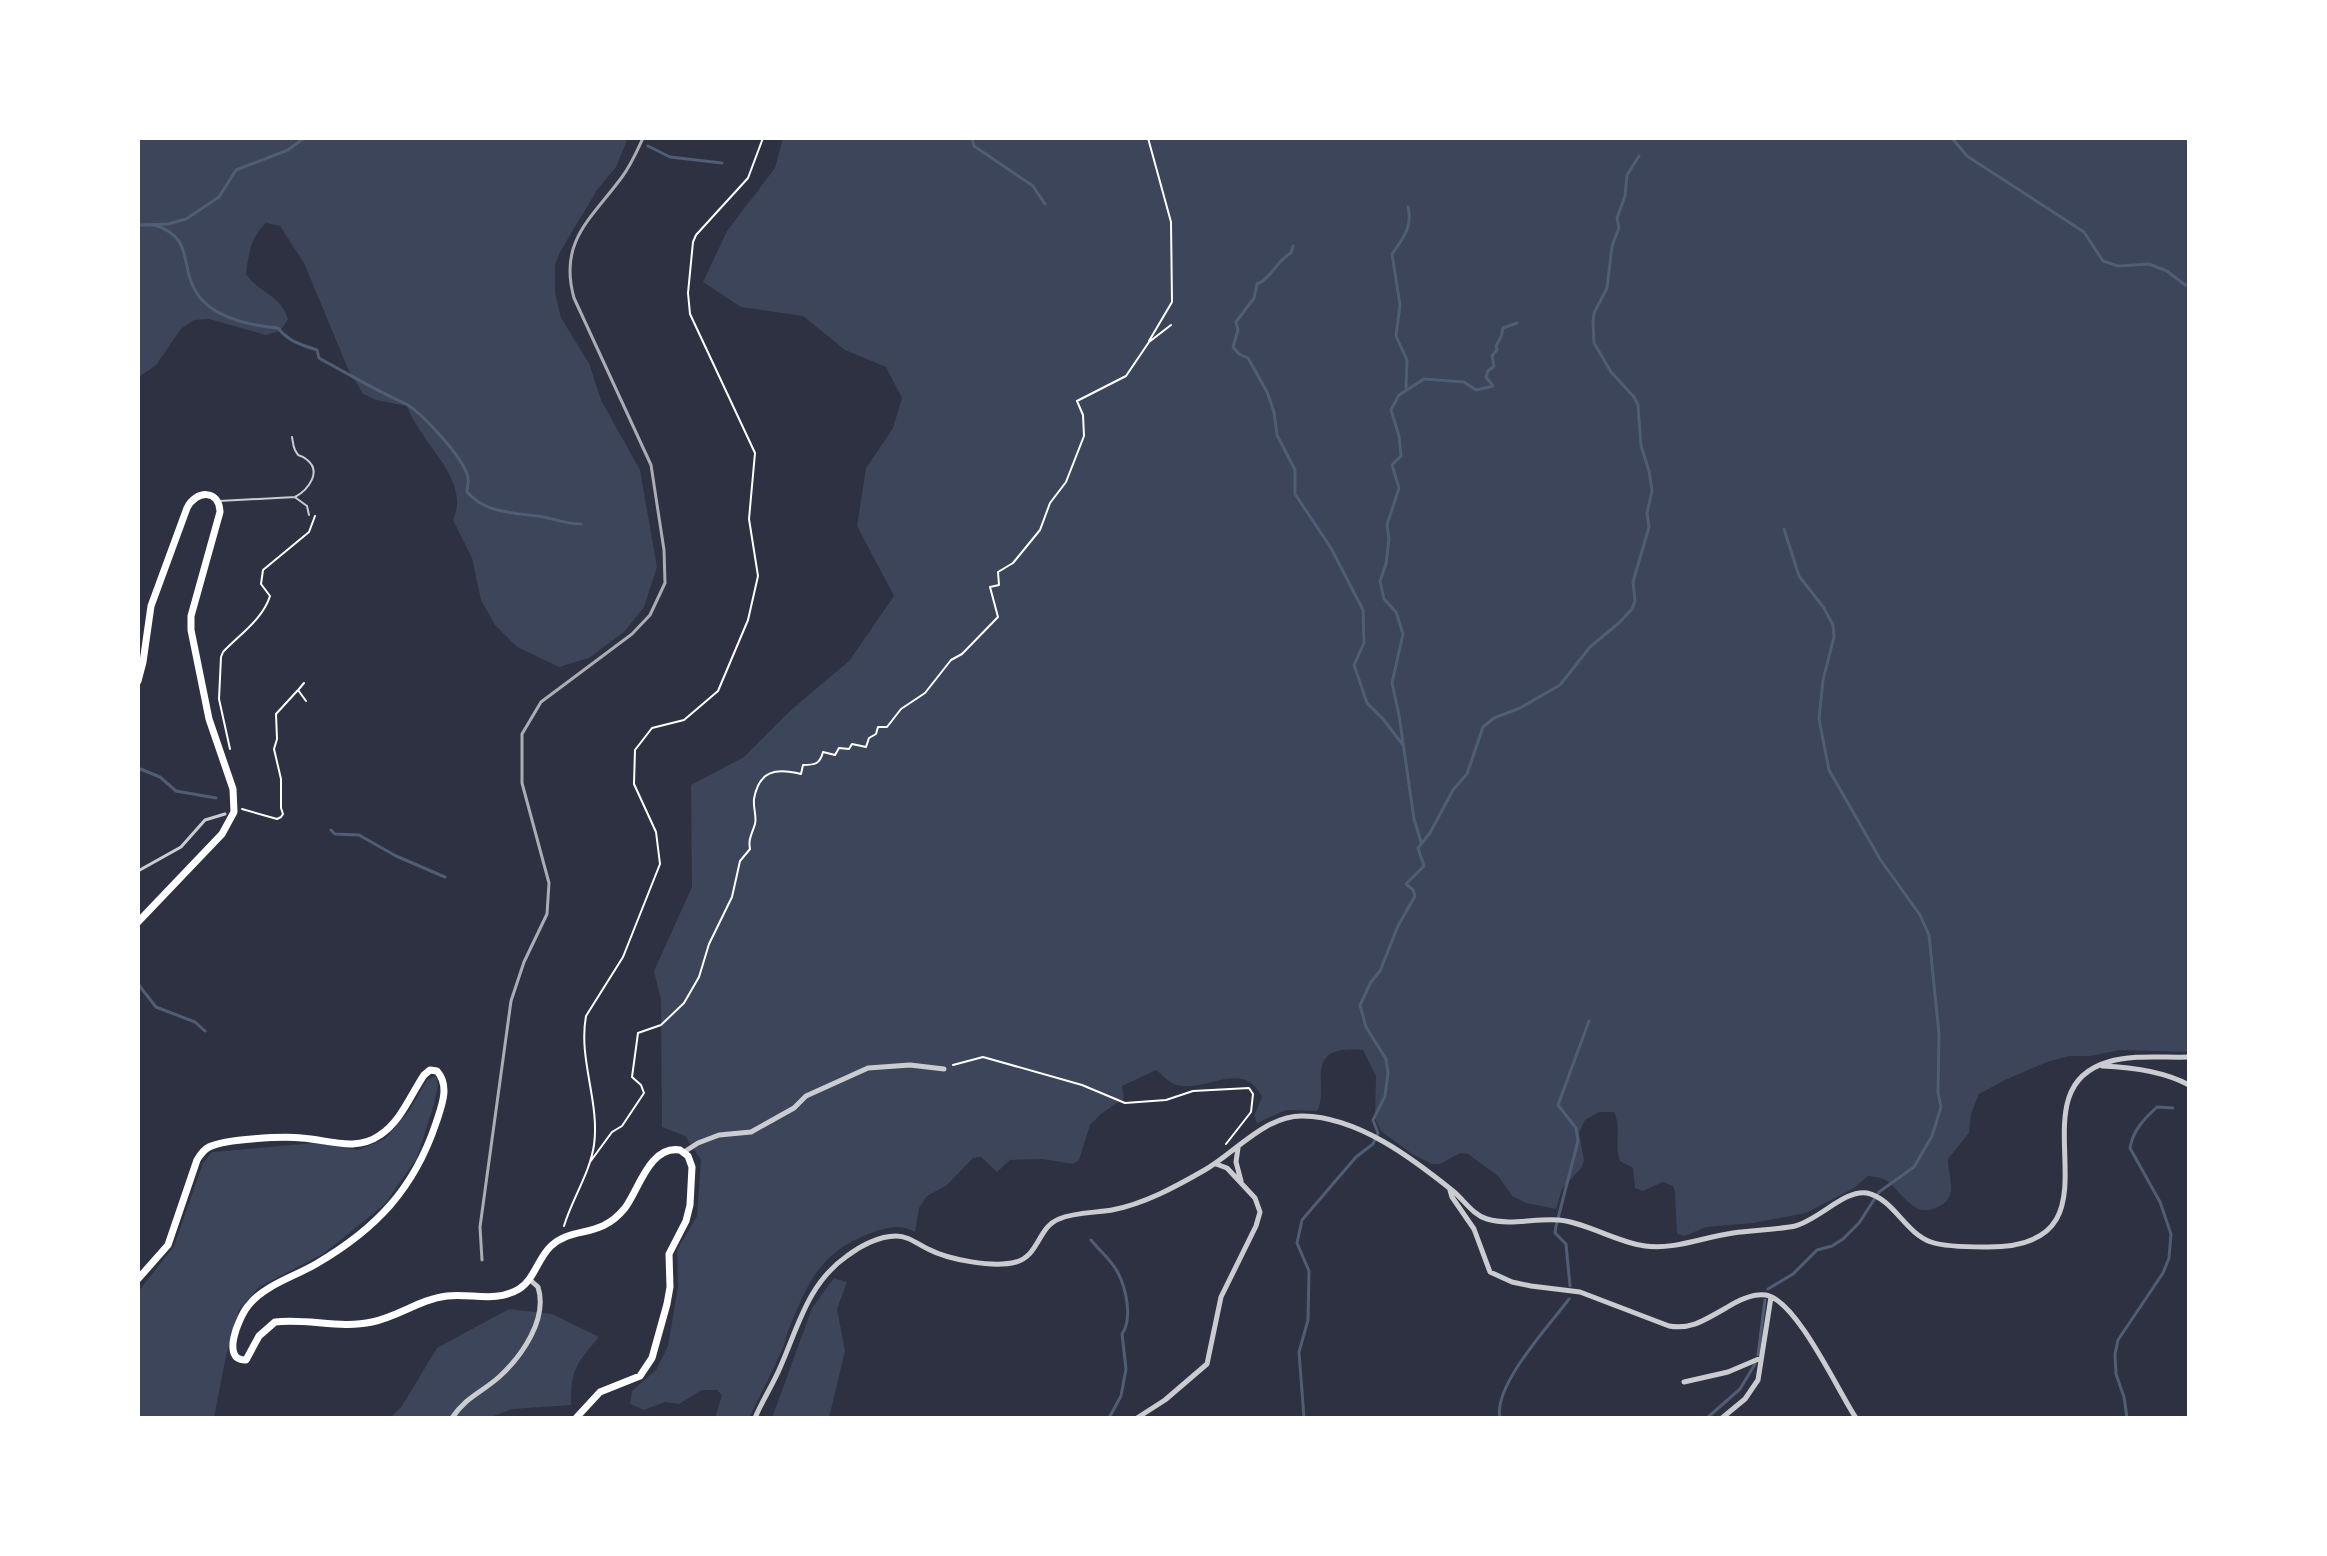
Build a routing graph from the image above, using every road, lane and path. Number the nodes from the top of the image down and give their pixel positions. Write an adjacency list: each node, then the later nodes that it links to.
1 (763, 138): 27 (path)
2 (1148, 138): 4 (path)
3 (1171, 325): 4 (path)
4 (1149, 342): 27 (path)
5 (292, 437): 6 (lane)
6 (295, 497): 7 (lane); 8 (lane)
7 (218, 501): 10 (main road); 16 (main road)
8 (307, 506): 9 (lane); 14 (path)
9 (309, 515)
10 (138, 681)
11 (304, 683): 12 (path)
12 (298, 690): 13 (path); 16 (path)
13 (306, 701)
14 (231, 761)
15 (243, 803): 16 (path)
16 (234, 812): 19 (main road)
17 (225, 814): 18 (street)
18 (138, 871)
19 (138, 922)
20 (2189, 1057): 21 (street)
21 (2097, 1066): 23 (street); 30 (street)
22 (944, 1069): 25 (street); 26 (path)
23 (2189, 1085)
24 (1238, 1148): 26 (street); 29 (street); 30 (street)
25 (684, 1152): 31 (main road); 39 (main road)
26 (1229, 1154): 28 (street)
27 (589, 1162): 31 (path)
28 (1216, 1164): 29 (street); 40 (street)
29 (1241, 1182): 41 (street)
30 (1450, 1189): 34 (street)
31 (566, 1236): 33 (main road)
32 (138, 1279): 33 (main road)
33 (529, 1279): 38 (street)
34 (1771, 1297): 35 (street); 37 (street)
35 (1762, 1358): 36 (street); 42 (street)
36 (1684, 1382)
37 (1853, 1417)
38 (452, 1418)
39 (576, 1418)
40 (755, 1418)
41 (1137, 1418)
42 (1722, 1418)

